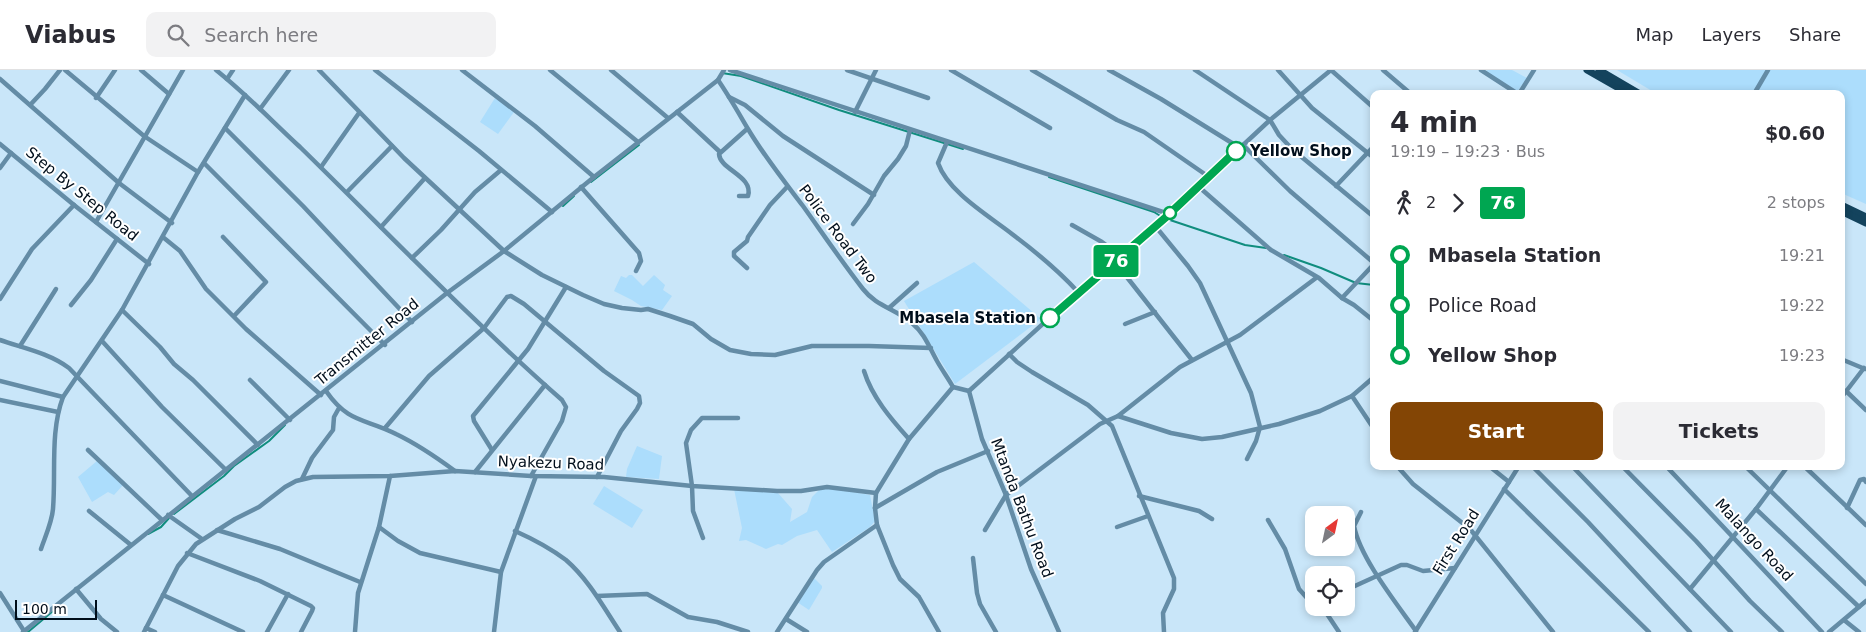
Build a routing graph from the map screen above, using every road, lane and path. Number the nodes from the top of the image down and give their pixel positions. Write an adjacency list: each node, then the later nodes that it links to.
1 (60, 70): 46 (street)
2 (65, 70): 44 (street)
3 (115, 70): 44 (street)
4 (141, 70): 40 (street)
5 (183, 70): 40 (street)
6 (216, 70): 31 (street)
7 (232, 70): 31 (street)
8 (289, 70): 48 (street)
9 (318, 70): 51 (street)
10 (375, 70): 70 (street)
11 (462, 70): 72 (street)
12 (550, 70): 59 (street)
13 (611, 70): 52 (street)
14 (724, 70): 33 (street, Transmitter Road)
15 (847, 70): 32 (street)
16 (876, 70): 32 (street)
17 (951, 70): 55 (street)
18 (1032, 70): 73 (street)
19 (1109, 70): 63 (street)
20 (1196, 70): 53 (street)
21 (1278, 70): 42 (street)
22 (1331, 70): 42 (street); 47 (street)
23 (1383, 70): 34 (street)
24 (1481, 70): 35 (street)
25 (1534, 70): 36 (street)
26 (1587, 70): 37 (main road)
27 (1599, 70): 38 (main road)
28 (1768, 70): 39 (street)
29 (732, 71): 50 (street)
30 (0, 79): 46 (street)
31 (227, 79): 41 (street)
32 (871, 79): 45 (street); 50 (street)
33 (718, 80): 43 (street, Police Road Two); 49 (street, Transmitter Road)
34 (1406, 90)
35 (1512, 90)
36 (1521, 90)
37 (1622, 90)
38 (1633, 90)
39 (1756, 90)
40 (169, 94): 58 (street)
41 (245, 95): 48 (street); 54 (street)
42 (1300, 96): 53 (street); 65 (street)
43 (730, 97): 56 (street, Police Road Two); 81 (street)
44 (96, 98): 58 (street)
45 (928, 98)
46 (31, 104): 75 (street)
47 (1370, 104)
48 (260, 109): 68 (street)
49 (677, 112): 52 (street, Transmitter Road); 64 (street)
50 (856, 112): 57 (street)
51 (359, 113): 62 (street); 68 (street)
52 (668, 118): 59 (street, Transmitter Road)
53 (1270, 120): 63 (street); 76 (street)
54 (225, 128): 67 (street); 124 (street)
55 (1050, 128)
56 (748, 129): 64 (street); 78 (street, Police Road Two)
57 (910, 130): 60 (street); 81 (street)
58 (144, 136): 71 (street); 75 (street)
59 (638, 142): 72 (street, Transmitter Road)
60 (947, 142): 89 (street); 114 (street)
61 (0, 144): 66 (street, Step By Step Road)
62 (392, 146): 74 (street); 80 (street)
63 (1241, 146): 73 (street); 104 (street)
64 (720, 152): 82 (street)
65 (1368, 152): 76 (street)
66 (11, 153): 69 (street); 83 (street, Step By Step Road)
67 (204, 163): 71 (street); 131 (street)
68 (321, 167): 80 (street)
69 (0, 168)
70 (501, 170): 85 (street); 86 (street)
71 (198, 172): 92 (street)
72 (594, 177): 77 (street, Transmitter Road)
73 (1209, 177): 79 (street)
74 (424, 178): 85 (street); 97 (street)
75 (119, 182): 91 (street); 92 (street)
76 (1336, 186): 87 (street)
77 (581, 187): 86 (street, Transmitter Road); 109 (street)
78 (786, 187): 107 (street); 119 (street, Police Road Two)
79 (1199, 187): 89 (street); 110 (street)
80 (347, 192): 97 (street)
81 (874, 195): 94 (street)
82 (739, 196)
83 (74, 205): 91 (street, Step By Step Road); 117 (street)
84 (1845, 206): 90 (main road)
85 (459, 208): 101 (street); 103 (street)
86 (552, 212): 101 (street, Transmitter Road)
87 (1370, 213)
88 (1845, 213): 93 (main road)
89 (1169, 214): 96 (street)
90 (1866, 217)
91 (96, 222): 100 (street, Step By Step Road)
92 (172, 223): 99 (street)
93 (1866, 223)
94 (852, 224)
95 (1072, 225): 102 (street)
96 (1156, 226): 102 (street); 130 (street)
97 (381, 227): 103 (street)
98 (223, 237): 122 (street)
99 (164, 238): 106 (street); 122 (street)
100 (118, 239): 106 (street, Step By Step Road); 118 (street)
101 (504, 251): 112 (street); 115 (street, Transmitter Road)
102 (1122, 256): 105 (street)
103 (412, 258): 115 (street)
104 (1370, 261)
105 (1114, 262): 114 (street); 121 (street)
106 (149, 264): 120 (street)
107 (747, 268)
108 (1370, 268): 116 (street)
109 (636, 272)
110 (1316, 278): 116 (street); 130 (street)
111 (917, 283): 119 (street)
112 (566, 287): 125 (street); 133 (street)
113 (56, 289): 132 (street)
114 (1078, 292): 134 (street)
115 (447, 293): 124 (street, Transmitter Road); 127 (street)
116 (1342, 298): 123 (street)
117 (0, 299)
118 (71, 305)
119 (889, 308): 133 (street, Police Road Two)
120 (122, 310): 129 (street); 164 (street)
121 (1155, 312): 126 (street); 135 (street)
122 (234, 316): 149 (street)
123 (1370, 318)
124 (412, 322): 131 (street, Transmitter Road)
125 (544, 322): 127 (street); 136 (street); 184 (street)
126 (1125, 324)
127 (484, 328): 136 (street); 162 (street)
128 (0, 340): 132 (street)
129 (102, 341): 140 (street); 169 (street)
130 (1226, 343): 135 (street); 161 (street)
131 (385, 345): 146 (street, Transmitter Road)
132 (20, 346): 140 (street)
133 (931, 348): 145 (street, Police Road Two)
134 (1009, 354): 147 (street); 159 (street)
135 (1192, 360): 156 (street)
136 (518, 361): 144 (street); 166 (street)
137 (1845, 361): 138 (street)
138 (1865, 369): 148 (street)
139 (864, 371): 163 (street)
140 (78, 375): 151 (street); 193 (street)
141 (250, 380): 158 (street)
142 (0, 381): 151 (street)
143 (1370, 381): 150 (street)
144 (545, 385): 166 (street); 183 (street)
145 (953, 387): 147 (street); 163 (street)
146 (326, 391): 149 (street, Transmitter Road); 153 (street)
147 (970, 391): 167 (street, Mtanda Bathu Road)
148 (1846, 392): 154 (street)
149 (321, 396): 158 (street, Transmitter Road)
150 (1352, 396): 160 (street); 161 (street)
151 (63, 397): 155 (street)
152 (0, 400): 155 (street)
153 (339, 408): 162 (street); 185 (street)
154 (1866, 410)
155 (58, 412): 217 (street)
156 (1118, 416): 159 (street); 161 (street)
157 (738, 418): 188 (street)
158 (290, 420): 164 (street, Transmitter Road)
159 (1108, 420): 192 (street); 194 (street)
160 (1370, 423)
161 (1260, 427): 168 (street)
162 (385, 428): 180 (street)
163 (909, 439): 191 (street)
164 (258, 445): 169 (street, Transmitter Road)
165 (88, 450): 202 (street)
166 (492, 450): 181 (street)
167 (988, 451): 192 (street, Mtanda Bathu Road); 195 (street)
168 (1247, 459)
169 (226, 470): 193 (street, Transmitter Road)
170 (1401, 470): 212 (street)
171 (1494, 470): 186 (street)
172 (1516, 470): 186 (street, First Road)
173 (1536, 470): 260 (street)
174 (1576, 470): 228 (street)
175 (1626, 470): 220 (street)
176 (1670, 470): 213 (street, Malango Road)
177 (1748, 470): 190 (street)
178 (1785, 470): 190 (street)
179 (1808, 470): 196 (street)
180 (455, 471): 181 (street, Nyakezu Road); 182 (street, Nyakezu Road)
181 (475, 472): 183 (street, Nyakezu Road)
182 (390, 476): 185 (street, Nyakezu Road); 207 (street)
183 (534, 476): 184 (street, Nyakezu Road); 211 (street)
184 (597, 477): 188 (street, Nyakezu Road)
185 (302, 479): 209 (street, Nyakezu Road)
186 (1508, 482): 189 (street, First Road)
187 (1866, 482): 196 (street)
188 (692, 486): 191 (street, Nyakezu Road); 214 (street)
189 (1504, 489): 212 (street, First Road); 259 (street)
190 (1769, 491): 197 (street); 225 (street)
191 (876, 493): 195 (street)
192 (1006, 495): 210 (street); 255 (street, Mtanda Bathu Road)
193 (192, 496): 200 (street, Transmitter Road)
194 (1140, 496): 201 (street); 203 (street)
195 (875, 508): 205 (street)
196 (1847, 508): 206 (street)
197 (1756, 509): 213 (street); 235 (street)
198 (89, 511): 216 (street)
199 (1361, 512): 223 (street)
200 (168, 515): 202 (street, Transmitter Road); 215 (street)
201 (1148, 516): 208 (street); 256 (street)
202 (162, 520): 216 (street, Transmitter Road)
203 (1212, 520)
204 (1268, 520): 233 (street)
205 (877, 524): 237 (street); 253 (street)
206 (1866, 526)
207 (379, 527): 222 (street); 224 (street)
208 (1117, 528)
209 (217, 530): 215 (street, Nyakezu Road); 224 (street)
210 (985, 530)
211 (515, 531): 222 (street); 232 (street)
212 (1476, 535): 221 (street, First Road); 258 (street)
213 (1733, 536): 220 (street); 263 (street, Malango Road)
214 (704, 538)
215 (202, 539): 218 (street, Nyakezu Road)
216 (131, 545): 227 (street, Transmitter Road)
217 (41, 550)
218 (187, 553): 230 (street); 231 (street, Nyakezu Road)
219 (972, 558): 254 (street)
220 (1714, 561): 228 (street); 262 (street)
221 (1455, 568): 223 (street); 240 (street, First Road)
222 (501, 572): 248 (street)
223 (1378, 576): 226 (street); 240 (street)
224 (360, 582): 247 (street)
225 (1866, 584)
226 (1355, 586)
227 (76, 589): 241 (street, Transmitter Road); 242 (street)
228 (1690, 589): 261 (street)
229 (0, 593): 241 (street)
230 (288, 594): 245 (street); 246 (street)
231 (163, 595): 239 (street, Nyakezu Road); 244 (street)
232 (597, 596): 249 (street); 250 (street)
233 (1305, 596)
234 (1866, 601): 235 (street)
235 (1859, 607): 238 (street)
236 (1328, 616): 257 (street)
237 (786, 619): 251 (street); 252 (street)
238 (1844, 620): 264 (street); 265 (street)
239 (145, 630): 243 (street)
240 (1415, 631)
241 (23, 632)
242 (117, 632)
243 (155, 632)
244 (243, 632)
245 (267, 632)
246 (301, 632)
247 (355, 632)
248 (494, 632)
249 (620, 632)
250 (748, 632)
251 (777, 632)
252 (807, 632)
253 (939, 632)
254 (996, 632)
255 (1058, 632)
256 (1164, 632)
257 (1339, 632)
258 (1553, 632)
259 (1649, 632)
260 (1690, 632)
261 (1732, 632)
262 (1782, 632)
263 (1822, 632)
264 (1829, 632)
265 (1859, 632)

